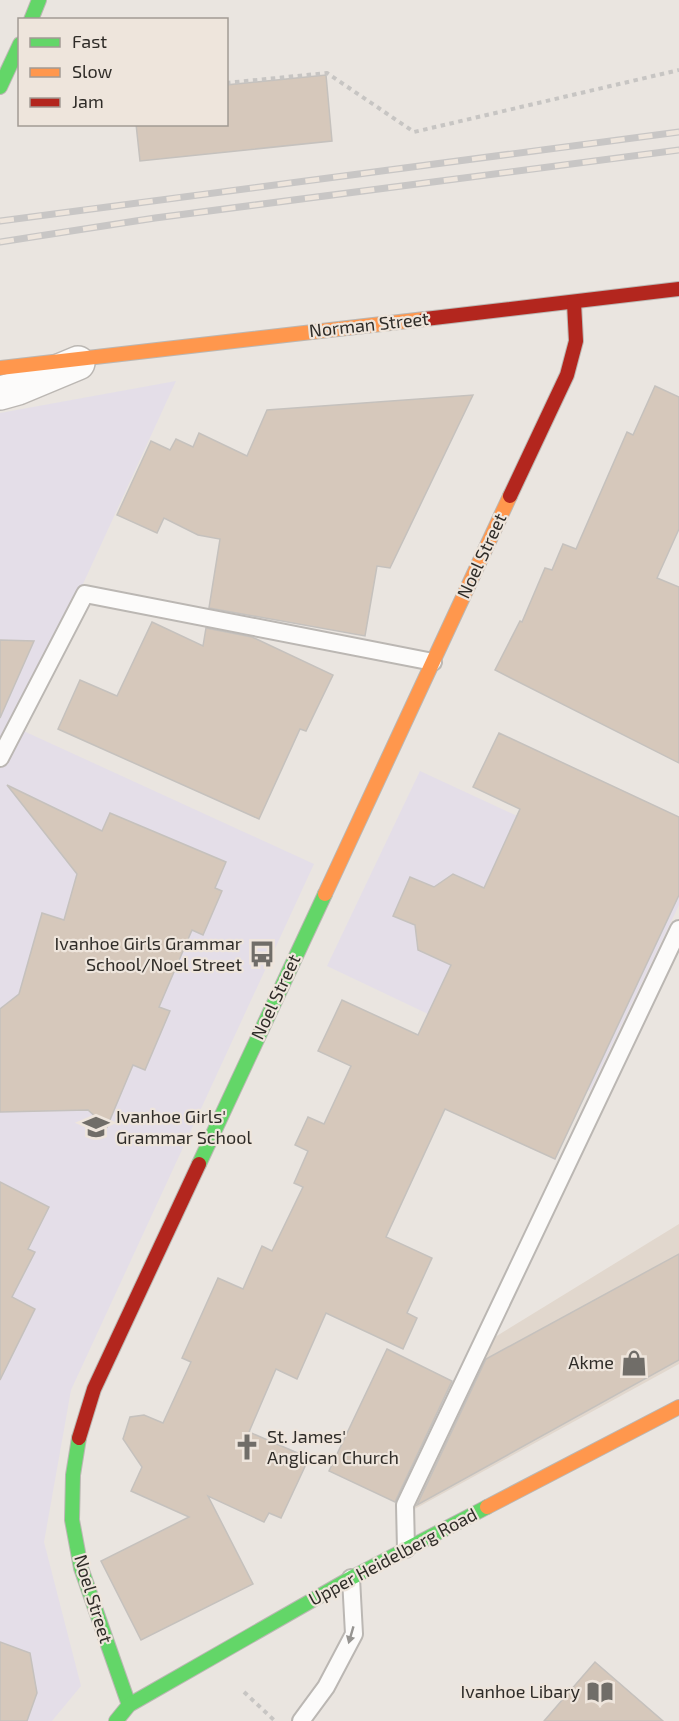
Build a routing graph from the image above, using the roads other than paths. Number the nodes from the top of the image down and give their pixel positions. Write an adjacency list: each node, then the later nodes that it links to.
1 (39, 0): 2 (street)
2 (32, 18)
3 (18, 48): 4 (street)
4 (0, 87)
5 (679, 289): 6 (street, Norman Street)
6 (574, 303): 8 (street, Norman Street); 12 (street, Noel Street)
7 (9, 354): 9 (street, Norman Street)
8 (93, 356): 9 (street, Norman Street); 11 (street)
9 (60, 360): 10 (street, Norman Street)
10 (0, 369)
11 (0, 393)
12 (433, 662): 13 (lane); 18 (street, Noel Street)
13 (0, 758)
14 (679, 929): 16 (lane)
15 (679, 1407): 16 (street, Upper Heidelberg Road)
16 (406, 1549): 17 (street, Upper Heidelberg Road)
17 (351, 1578): 18 (street, Upper Heidelberg Road); 20 (lane, one-way to 20)
18 (129, 1705): 19 (street, Upper Heidelberg Road)
19 (116, 1721)
20 (301, 1721)

